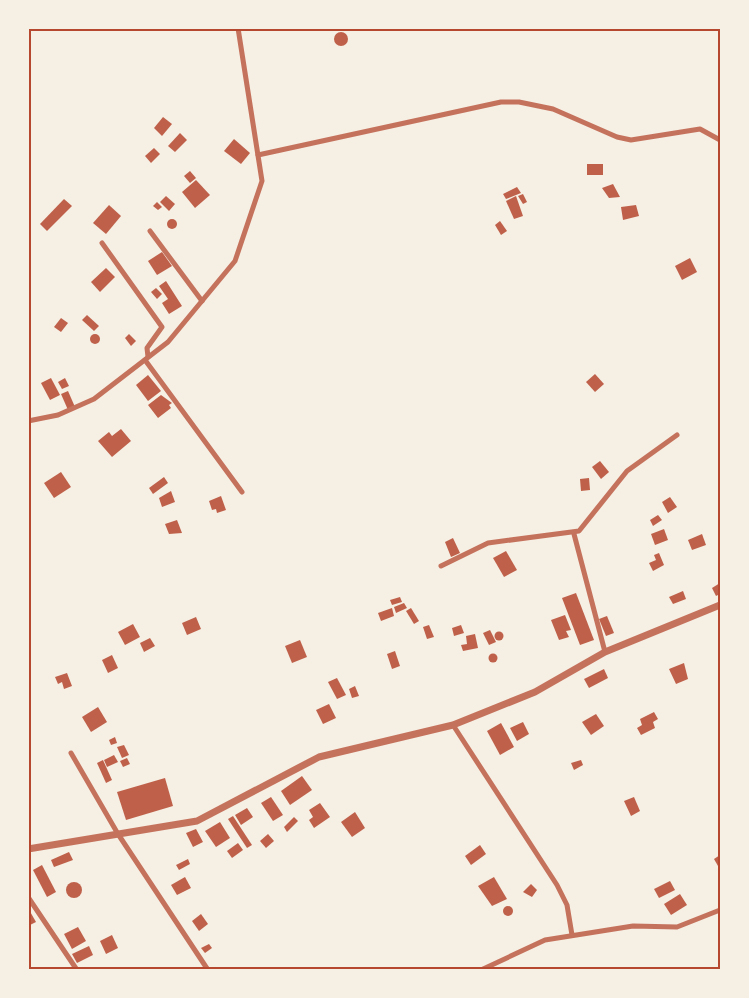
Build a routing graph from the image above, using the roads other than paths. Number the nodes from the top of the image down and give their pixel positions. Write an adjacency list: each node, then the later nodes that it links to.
1 (238, 28): 3 (street)
2 (720, 140): 3 (street)
3 (258, 155): 6 (street)
4 (150, 231): 6 (street)
5 (102, 243): 7 (street)
6 (202, 301): 7 (street)
7 (146, 358): 8 (street); 10 (street)
8 (28, 421)
9 (677, 435): 11 (street)
10 (242, 492)
11 (574, 534): 12 (street); 14 (street)
12 (441, 566)
13 (720, 605): 14 (street)
14 (605, 652): 15 (street)
15 (453, 725): 17 (street); 21 (street)
16 (71, 753): 17 (street)
17 (118, 834): 18 (street); 23 (street)
18 (28, 849)
19 (28, 897): 22 (street)
20 (720, 910): 21 (street)
21 (572, 935): 24 (street)
22 (76, 969)
23 (208, 969)
24 (481, 969)

